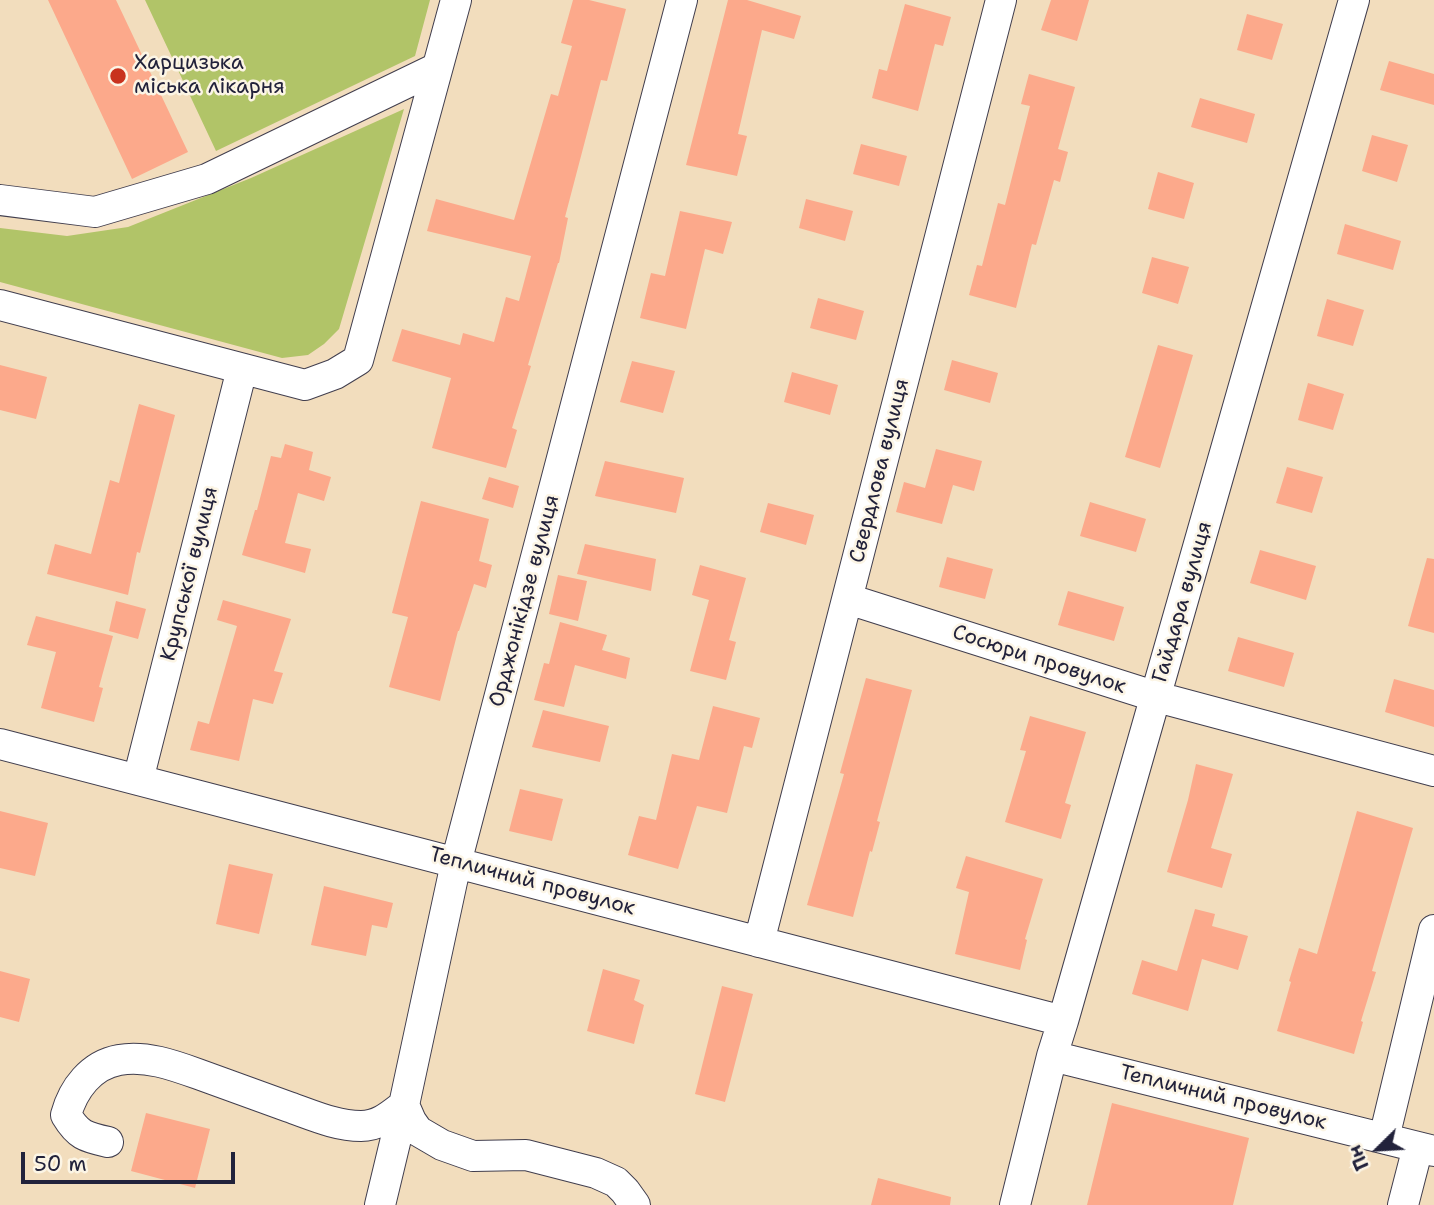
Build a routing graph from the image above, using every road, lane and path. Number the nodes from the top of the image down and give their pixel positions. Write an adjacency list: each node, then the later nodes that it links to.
1 (456, 0): 5 (street)
2 (682, 0): 14 (street, Орджонікідзе вулиця)
3 (1001, 0): 9 (street, Свердлова вулиця)
4 (1354, 0): 10 (street, Гайдара вулиця)
5 (438, 68): 6 (street); 8 (street)
6 (0, 200)
7 (0, 305): 8 (street)
8 (242, 369): 13 (street, Крупської вулиця)
9 (848, 599): 10 (street, Сосюри провулок); 16 (street, Свердлова вулиця)
10 (1157, 697): 12 (street, Сосюри провулок); 17 (street, Гайдара вулиця)
11 (0, 744): 13 (street, Тепличний провулок)
12 (1434, 771)
13 (138, 780): 14 (street, Тепличний провулок)
14 (456, 863): 16 (street, Тепличний провулок); 19 (street, Орджонікідзе вулиця)
15 (1434, 930): 20 (street)
16 (759, 942): 17 (street, Тепличний провулок)
17 (1063, 1021): 18 (street, Гайдара вулиця)
18 (1052, 1056): 20 (street, Тепличний провулок); 25 (street, Гайдара вулиця)
19 (404, 1105): 21 (street); 23 (street, Орджонікідзе вулиця); 24 (street)
20 (1384, 1138): 22 (street, Тепличний провулок)
21 (108, 1142)
22 (1426, 1149): 26 (street)
23 (380, 1205)
24 (635, 1205)
25 (1015, 1205)
26 (1403, 1205)

